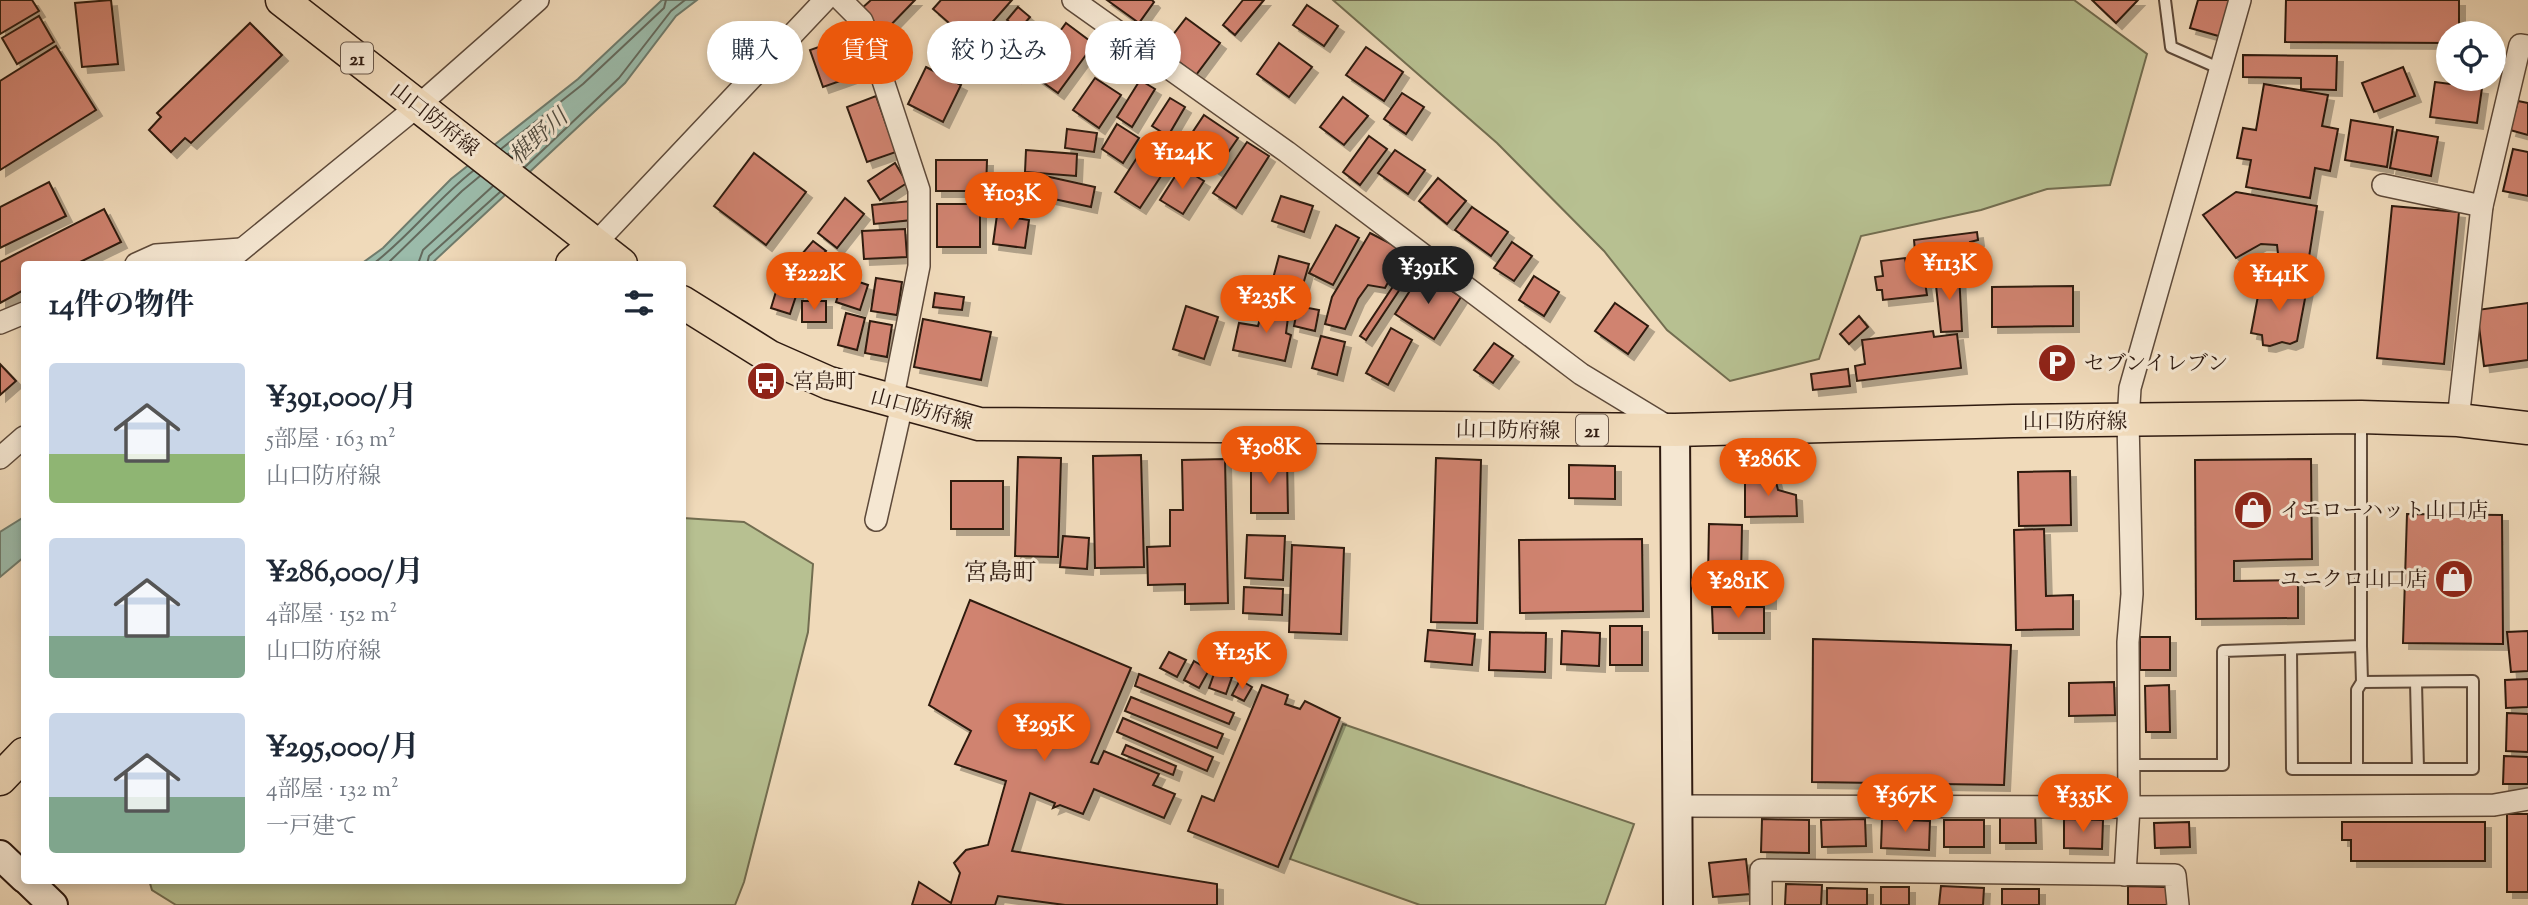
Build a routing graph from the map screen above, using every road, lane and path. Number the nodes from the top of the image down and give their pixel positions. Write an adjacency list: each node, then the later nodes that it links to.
1 (282, 0): 10 (main road, 山口防府線 / 21)
2 (538, 0): 10 (street)
3 (825, 0): 14 (street)
4 (841, 0): 21 (street)
5 (1073, 0): 26 (street)
6 (2165, 0): 9 (lane)
7 (2240, 0): 9 (street)
8 (2528, 46): 12 (street)
9 (2221, 69): 24 (street)
10 (426, 110): 13 (street); 14 (main road, 山口防府線 / 21)
11 (2383, 185): 12 (street)
12 (2482, 206): 23 (street)
13 (241, 249): 15 (street); 16 (street)
14 (583, 255): 17 (main road, 山口防府線 / 21)
15 (143, 261)
16 (227, 261)
17 (608, 261)
18 (686, 304): 21 (main road, 山口防府線 / 21)
19 (21, 314): 20 (street)
20 (0, 323)
21 (897, 403): 26 (main road, 山口防府線 / 21); 29 (street)
22 (2361, 417): 23 (main road, 山口防府線 / 21); 24 (main road, 山口防府線 / 21); 30 (lane)
23 (2458, 420): 25 (main road, 山口防府線 / 21)
24 (2128, 421): 26 (main road, 山口防府線 / 21); 35 (street)
25 (2528, 428)
26 (1675, 430): 40 (street)
27 (21, 440): 28 (street)
28 (0, 458)
29 (876, 520)
30 (2361, 646): 31 (lane); 32 (lane)
31 (2291, 649): 35 (lane); 36 (lane)
32 (2362, 682): 33 (lane); 36 (lane)
33 (2416, 682): 37 (lane); 37 (lane)
34 (21, 757): 38 (main road)
35 (2128, 765): 41 (street)
36 (2357, 769): 37 (lane)
37 (2418, 769)
38 (0, 779)
39 (2528, 799): 41 (street)
40 (1677, 806): 41 (street); 47 (street)
41 (2129, 807): 44 (street)
42 (0, 855): 43 (street)
43 (21, 874)
44 (2125, 874): 48 (street); 49 (street)
45 (31, 884): 46 (street)
46 (53, 905)
47 (1678, 905)
48 (1761, 905)
49 (2178, 905)

